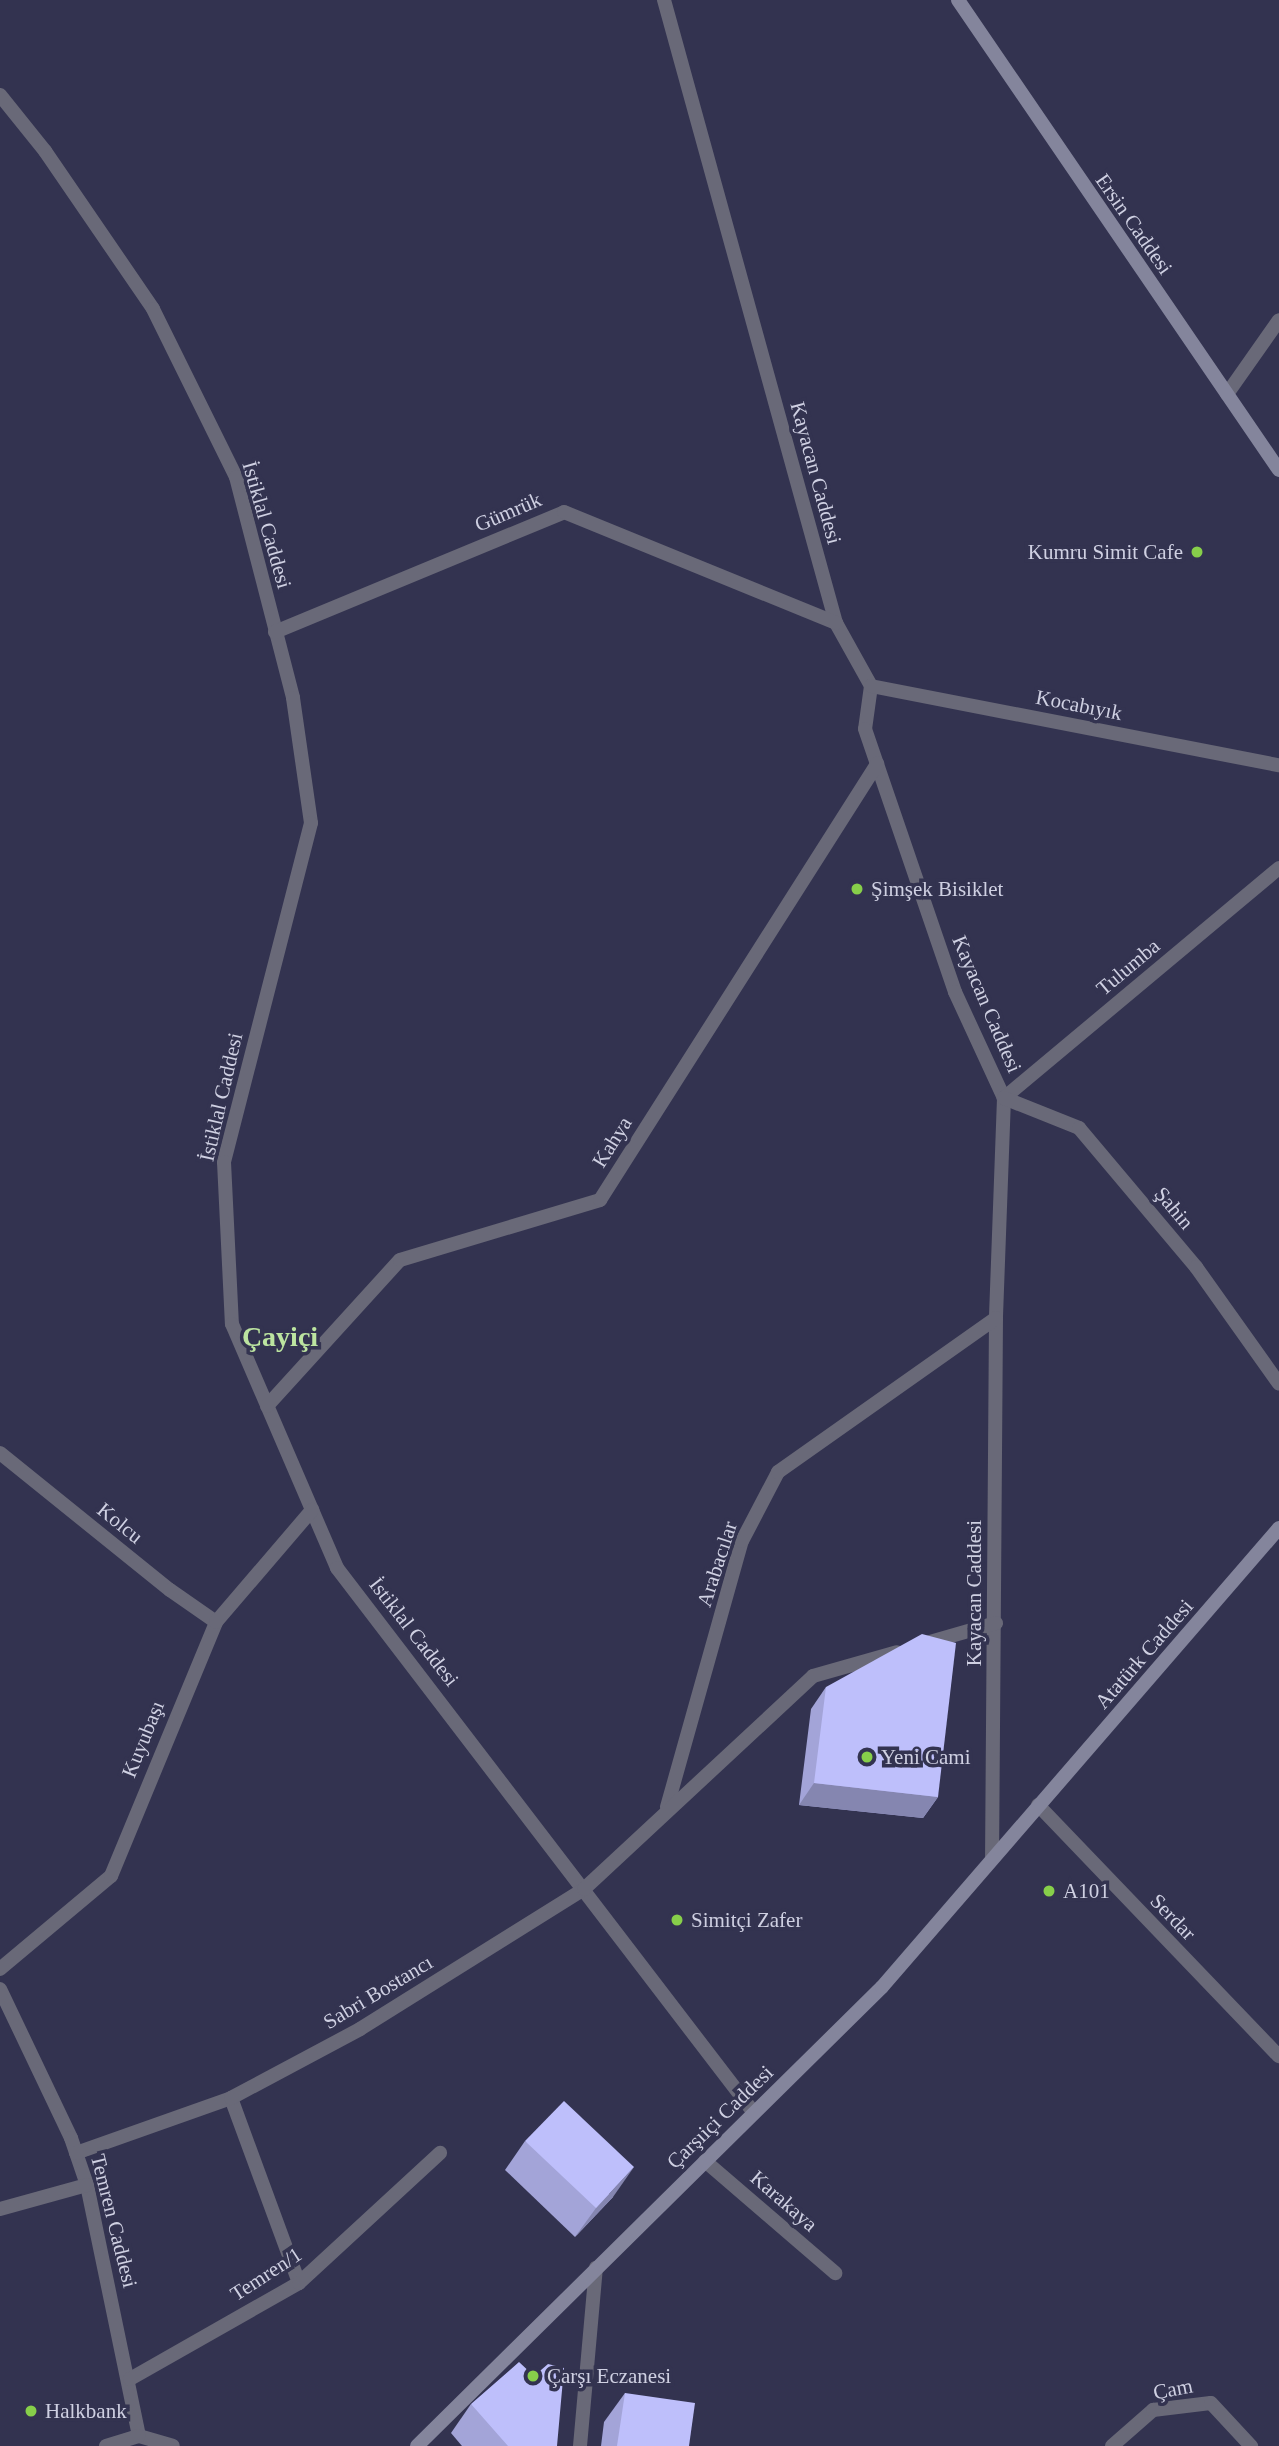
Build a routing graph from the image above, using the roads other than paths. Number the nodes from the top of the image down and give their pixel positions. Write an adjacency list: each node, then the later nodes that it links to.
1 (664, 0): 7 (street, Kayacan Caddesi)
2 (958, 0): 5 (street, Ersin Caddesi)
3 (0, 95): 8 (street, İstiklal Caddesi)
4 (1279, 320): 5 (street)
5 (1227, 394): 6 (street, Ersin Caddesi)
6 (1279, 470)
7 (836, 624): 8 (street, Gümrük); 9 (street, Kayacan Caddesi)
8 (275, 632): 16 (street, İstiklal Caddesi)
9 (871, 686): 10 (street, Kayacan Caddesi); 11 (street, Kocabıyık)
10 (877, 764): 13 (street, Kayacan Caddesi); 16 (street, Kahya)
11 (1279, 765)
12 (1279, 868): 13 (street, Tulumba)
13 (1004, 1098): 14 (street, Kayacan Caddesi); 15 (street, Şahin)
14 (996, 1318): 21 (street, Kayacan Caddesi); 23 (street, Arabacılar)
15 (1279, 1384)
16 (267, 1406): 18 (street, İstiklal Caddesi)
17 (0, 1453): 20 (street, Kolcu)
18 (313, 1510): 20 (street, Kuyubaşı); 25 (street, İstiklal Caddesi)
19 (1279, 1528): 22 (street, Atatürk Caddesi)
20 (216, 1622): 26 (street, Kuyubaşı)
21 (996, 1623): 23 (street); 24 (street, Kayacan Caddesi)
22 (1038, 1805): 24 (street, Çarşıiçi Caddesi); 28 (street, Serdar)
23 (667, 1809): 25 (street, Sabri Bostancı)
24 (992, 1858): 30 (street, Çarşıiçi Caddesi)
25 (584, 1889): 29 (street, Sabri Bostancı); 30 (street, İstiklal Caddesi)
26 (0, 1969)
27 (0, 1989): 31 (street, Temren Caddesi)
28 (1279, 2056)
29 (231, 2098): 31 (street, Sabri Bostancı); 38 (street)
30 (754, 2113): 33 (street, Çarşıiçi Caddesi)
31 (76, 2152): 34 (street, Temren Caddesi)
32 (440, 2153): 38 (street, Temren/1)
33 (705, 2161): 36 (street, Çarşıiçi Caddesi); 37 (street, Karakaya)
34 (88, 2185): 35 (street); 39 (street, Temren Caddesi)
35 (0, 2209)
36 (596, 2268): 43 (street, Çarşıiçi Caddesi); 44 (street)
37 (835, 2273)
38 (299, 2283): 39 (street, Temren/1)
39 (130, 2379): 40 (street, Temren Caddesi)
40 (139, 2435): 41 (street); 42 (street)
41 (106, 2446)
42 (173, 2446)
43 (417, 2446)
44 (580, 2446)
45 (1112, 2446): 46 (street, Çam)
46 (1251, 2446)

